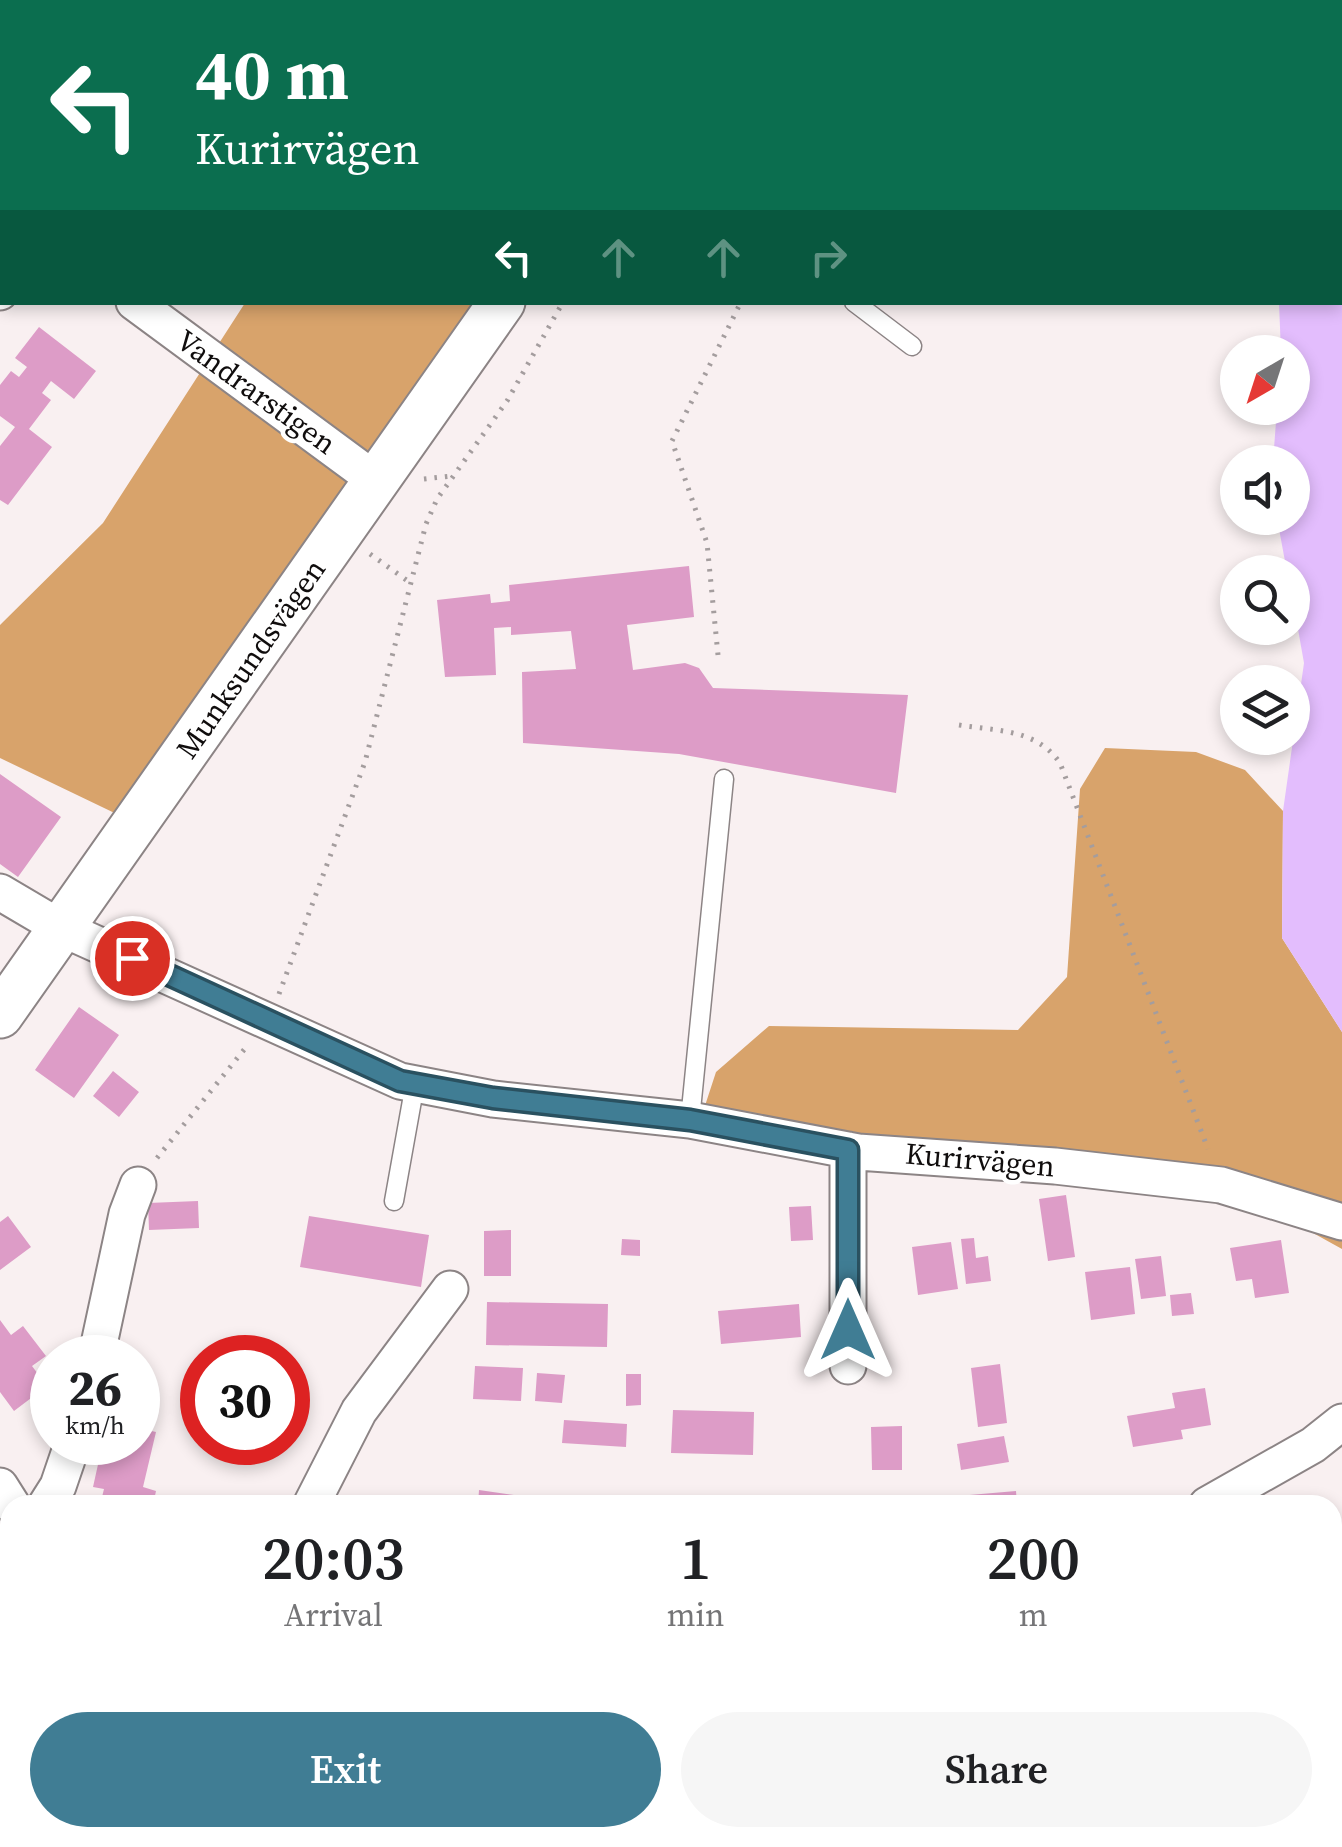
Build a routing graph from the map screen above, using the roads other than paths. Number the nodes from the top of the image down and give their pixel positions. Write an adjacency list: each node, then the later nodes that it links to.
1 (138, 305): 5 (street, Vandrarstigen)
2 (500, 305): 5 (street, Munksundsvägen)
3 (858, 305): 4 (lane)
4 (912, 346)
5 (378, 482): 8 (street, Munksundsvägen)
6 (724, 779): 11 (lane)
7 (0, 892): 8 (street, Kurirvägen)
8 (61, 928): 9 (street, Munksundsvägen); 10 (street, Kurirvägen)
9 (0, 1015)
10 (415, 1084): 11 (street, Kurirvägen); 14 (lane)
11 (690, 1120): 12 (street, Kurirvägen)
12 (848, 1150): 15 (street, Kurirvägen); 18 (street)
13 (138, 1185): 17 (street)
14 (394, 1202)
15 (1342, 1222)
16 (450, 1289): 22 (street)
17 (101, 1335)
18 (848, 1366)
19 (1342, 1422): 23 (street)
20 (65, 1465): 21 (street)
21 (52, 1495)
22 (316, 1495)
23 (1225, 1495)

